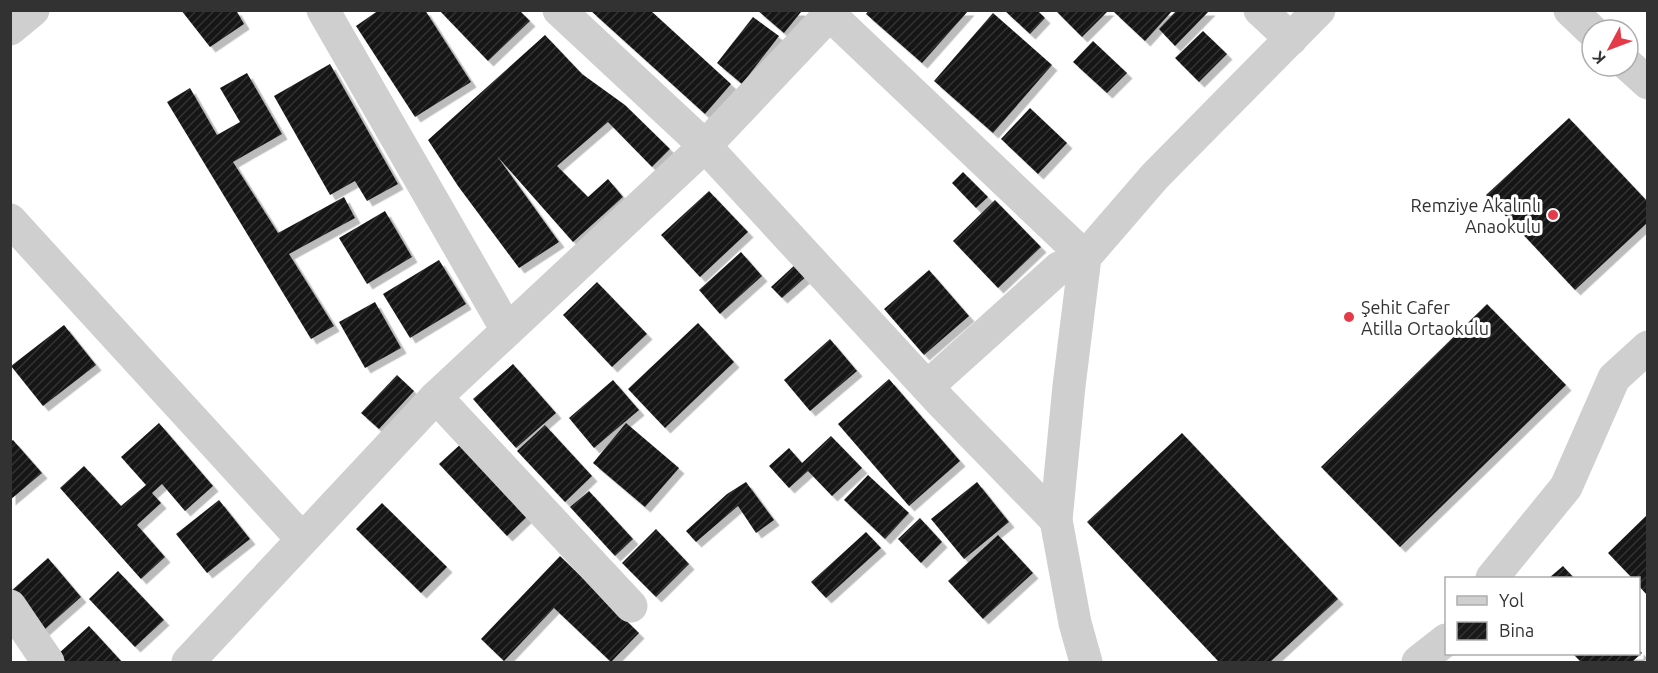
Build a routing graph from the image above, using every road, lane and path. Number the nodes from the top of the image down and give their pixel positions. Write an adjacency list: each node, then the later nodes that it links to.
1 (33, 10): 7 (street)
2 (559, 10): 9 (street)
3 (1260, 10): 8 (street)
4 (1319, 10): 8 (street)
5 (827, 13): 9 (street); 11 (street)
6 (332, 14): 12 (street)
7 (10, 29)
8 (1291, 39): 11 (street)
9 (705, 146): 12 (street); 14 (street)
10 (10, 220): 17 (street)
11 (1085, 256): 14 (street); 16 (street)
12 (507, 330): 15 (street)
13 (1647, 347): 18 (street)
14 (928, 387): 16 (street)
15 (436, 397): 17 (street); 20 (street)
16 (1056, 520): 24 (street)
17 (302, 539): 23 (street)
18 (1494, 577)
19 (10, 606): 22 (street)
20 (631, 606)
21 (1445, 640): 25 (street)
22 (48, 663)
23 (188, 663)
24 (1086, 663)
25 (1418, 663)

